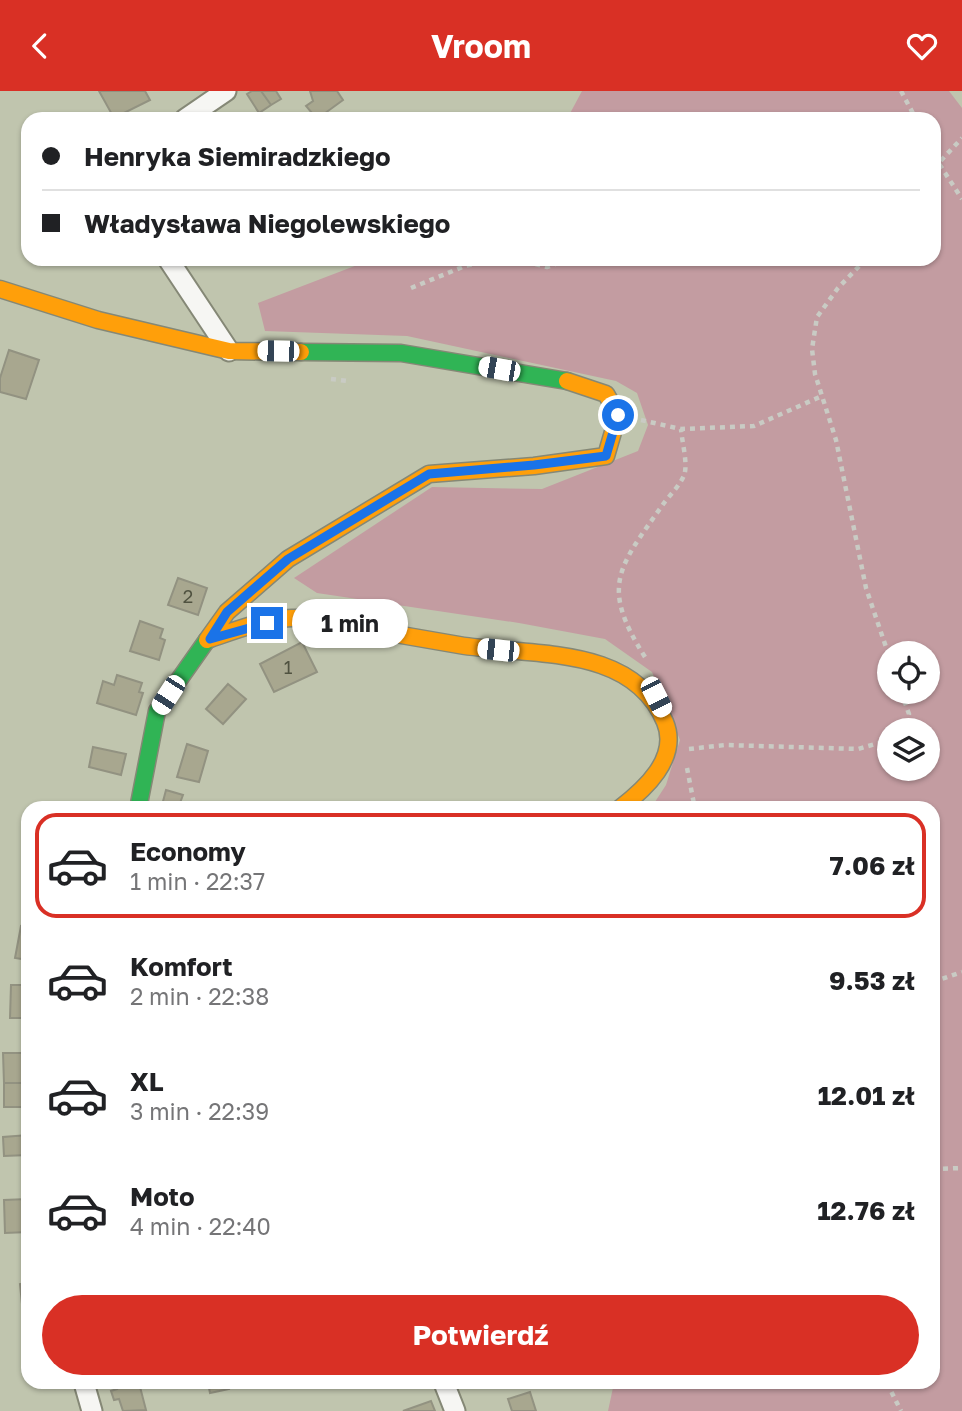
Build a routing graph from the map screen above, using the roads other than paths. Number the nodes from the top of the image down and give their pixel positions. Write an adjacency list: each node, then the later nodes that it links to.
1 (226, 91): 2 (street)
2 (195, 112)
3 (173, 266): 5 (street)
4 (0, 289): 5 (street)
5 (229, 351): 6 (street)
6 (210, 639): 7 (street); 8 (street)
7 (140, 801)
8 (628, 801)
9 (86, 1389): 11 (street)
10 (446, 1389): 12 (street)
11 (92, 1411)
12 (455, 1411)

